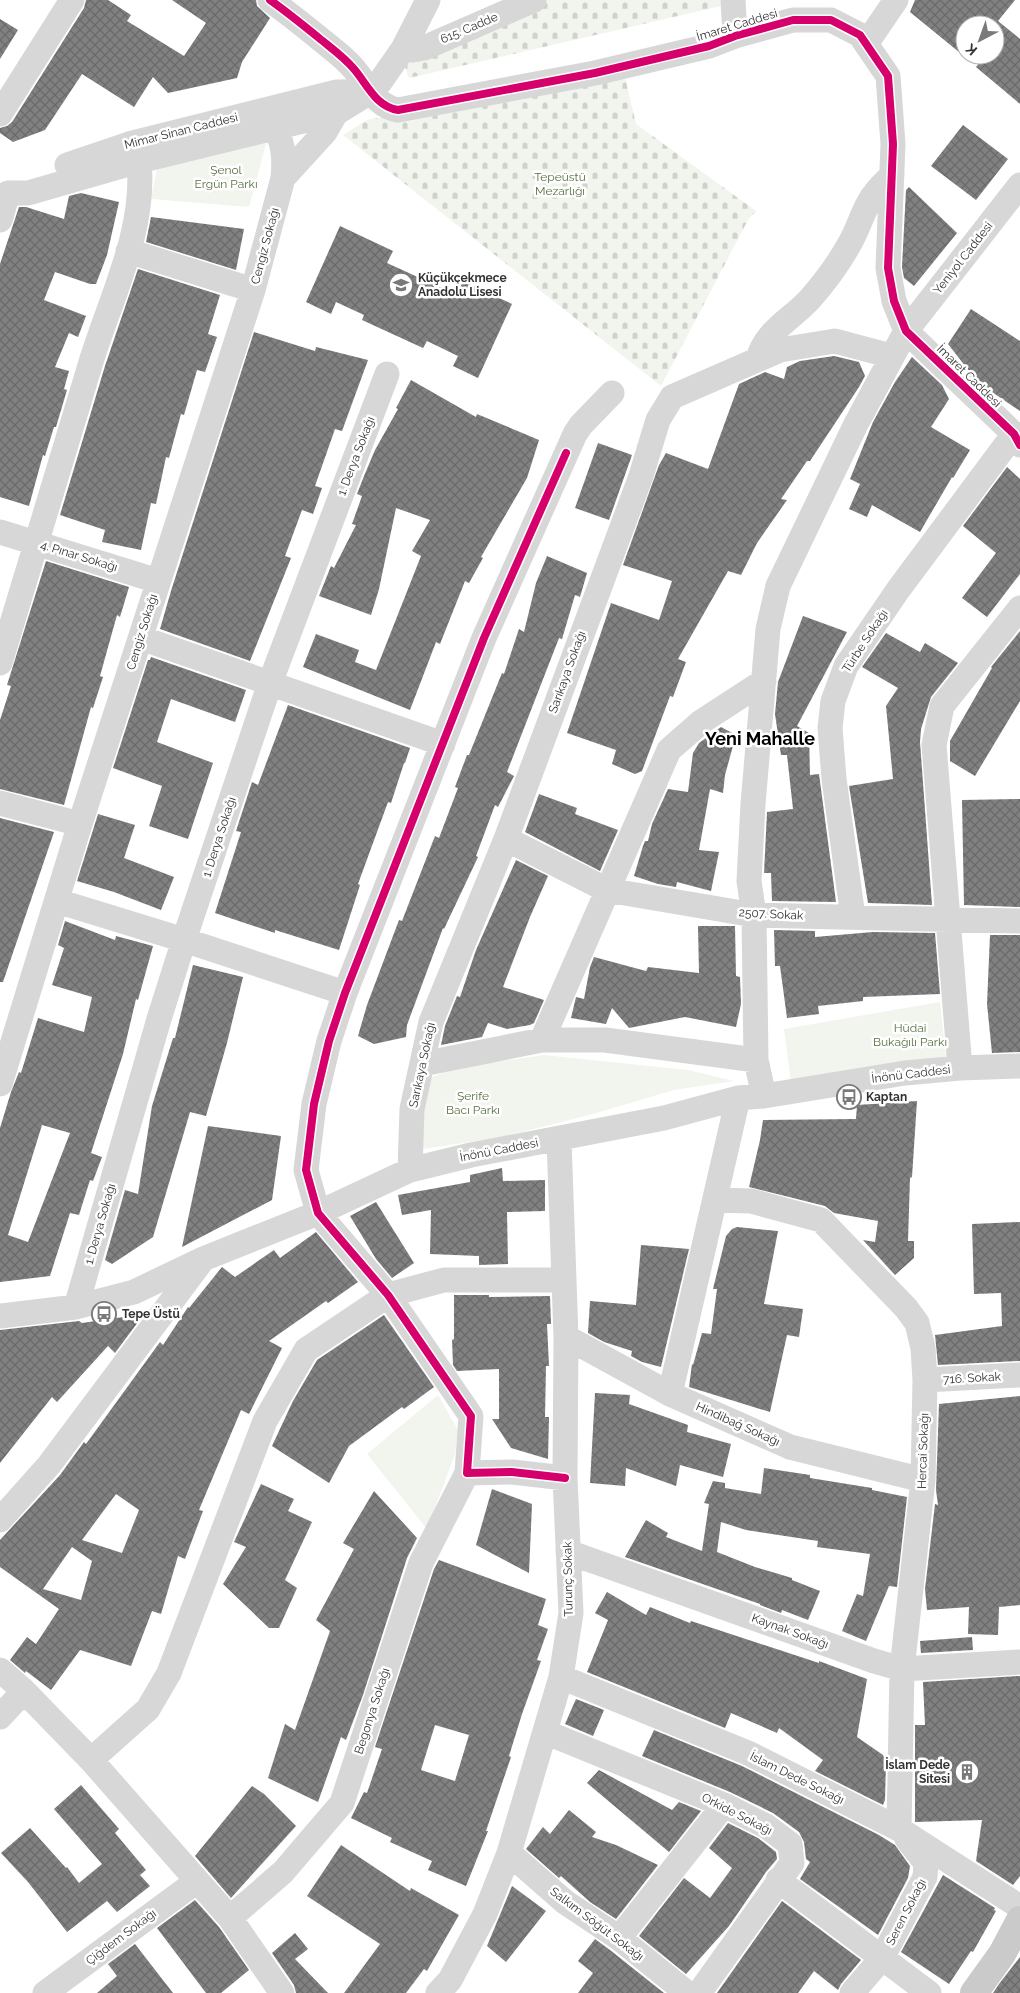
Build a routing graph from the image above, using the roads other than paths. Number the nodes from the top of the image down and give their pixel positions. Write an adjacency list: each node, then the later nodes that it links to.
1 (72, 0): 12 (street)
2 (270, 0): 10 (street, İmaret Caddesi)
3 (428, 0): 9 (street)
4 (534, 0): 9 (street, 615. Cadde)
5 (733, 0): 7 (street)
6 (896, 0): 8 (street)
7 (735, 36): 8 (street, İmaret Caddesi); 10 (street, İmaret Caddesi)
8 (866, 44): 16 (street, İmaret Caddesi)
9 (403, 49): 10 (street)
10 (370, 92): 11 (street); 13 (street, Mimar Sinan Caddesi)
11 (336, 113): 14 (street); 17 (street, Cengiz Sokağı)
12 (0, 114)
13 (245, 115): 14 (street); 19 (street, Mimar Sinan Caddesi)
14 (274, 128): 15 (street); 17 (street, Cengiz Sokağı)
15 (138, 161): 19 (street); 21 (street)
16 (892, 175): 23 (street, İmaret Caddesi); 25 (street)
17 (283, 178): 22 (street, Cengiz Sokağı)
18 (1020, 185): 23 (street, Yeniyol Caddesi)
19 (4, 194): 20 (street)
20 (0, 220)
21 (128, 251): 22 (street); 30 (street)
22 (253, 290): 31 (street, Cengiz Sokağı)
23 (906, 331): 24 (street, Yeniyol Caddesi); 28 (street, İmaret Caddesi)
24 (891, 356): 25 (street, Sarıkaya Sokağı); 35 (street, Yeniyol Caddesi)
25 (758, 359): 40 (street, Sarıkaya Sokağı)
26 (387, 374): 36 (street, 1. Derya Sokağı)
27 (612, 392): 37 (street)
28 (1017, 440): 44 (street, Türbe Sokağı)
29 (0, 532): 30 (street, 4. Pınar Sokağı)
30 (37, 543): 31 (street, 4. Pınar Sokağı); 34 (street)
31 (158, 581): 33 (street, Cengiz Sokağı)
32 (1020, 608): 45 (street)
33 (141, 638): 36 (street); 39 (street, Cengiz Sokağı)
34 (0, 664)
35 (764, 681): 41 (street); 43 (street, Yeniyol Caddesi)
36 (270, 682): 37 (street); 47 (street, 1. Derya Sokağı)
37 (443, 744): 48 (street)
38 (0, 803): 39 (street)
39 (80, 824): 42 (street, Cengiz Sokağı)
40 (506, 839): 41 (street, 2507. Sokak); 51 (street, Sarıkaya Sokağı)
41 (607, 890): 43 (street, 2507. Sokak); 49 (street)
42 (57, 901): 47 (street); 54 (street, Cengiz Sokağı)
43 (754, 915): 44 (street, 2507. Sokak); 50 (street, Yeniyol Caddesi)
44 (853, 917): 45 (street, 2507. Sokak)
45 (949, 920): 46 (street, 2507. Sokak); 53 (street)
46 (1020, 921)
47 (184, 940): 48 (street); 64 (street, 1. Derya Sokağı)
48 (345, 992): 60 (street)
49 (542, 1040): 50 (street); 51 (street)
50 (756, 1060): 55 (street, Yeniyol Caddesi)
51 (422, 1064): 58 (street, Sarıkaya Sokağı)
52 (1020, 1066): 53 (street, İnönü Caddesi)
53 (960, 1068): 55 (street, İnönü Caddesi)
54 (0, 1084)
55 (764, 1096): 56 (street, İnönü Caddesi)
56 (738, 1098): 57 (street, İnönü Caddesi); 59 (street)
57 (559, 1138): 58 (street, İnönü Caddesi); 62 (street, Turunç Sokak)
58 (410, 1170): 60 (street, İnönü Caddesi)
59 (715, 1200): 68 (street, Hercai Sokağı); 69 (street)
60 (318, 1213): 61 (street, İnönü Caddesi); 63 (street)
61 (203, 1259): 64 (street, İnönü Caddesi); 73 (street)
62 (563, 1280): 63 (street); 66 (street, Turunç Sokak)
63 (388, 1295): 70 (street); 82 (street)
64 (76, 1307): 65 (street, İnönü Caddesi)
65 (0, 1316)
66 (566, 1337): 69 (street, Hindibağ Sokağı); 71 (street, Turunç Sokak)
67 (1020, 1375): 68 (street, 716. Sokak)
68 (925, 1380): 72 (street, Hercai Sokağı)
69 (670, 1394): 72 (street, Hindibağ Sokağı)
70 (467, 1472): 71 (street); 89 (street, Begonya Sokağı)
71 (565, 1478): 74 (street, Turunç Sokak)
72 (923, 1480): 76 (street, Hercai Sokağı)
73 (0, 1520)
74 (568, 1552): 76 (street, Kaynak Sokağı); 78 (street, Turunç Sokak)
75 (1020, 1662): 76 (street, Kaynak Sokağı)
76 (902, 1669): 84 (street, Hercai Sokağı)
77 (0, 1670): 79 (street)
78 (561, 1676): 81 (street, Turunç Sokak); 84 (street, İslam Dede Sokağı)
79 (24, 1691): 80 (street); 82 (street)
80 (0, 1717)
81 (545, 1732): 83 (street, Orkide Sokağı); 85 (street, Turunç Sokak)
82 (90, 1760): 87 (street)
83 (724, 1805): 86 (street, Orkide Sokağı); 91 (street)
84 (899, 1829): 88 (street, İslam Dede Sokağı); 92 (street, Seren Sokağı)
85 (509, 1853): 91 (street, Salkım Söğüt Sokağı); 95 (street, Turunç Sokak)
86 (778, 1880): 92 (street); 97 (street, Orkide Sokağı)
87 (197, 1881): 89 (street); 93 (street, Çiğdem Sokağı)
88 (1020, 1907)
89 (230, 1918): 94 (street)
90 (1020, 1920): 100 (main road)
91 (618, 1938): 96 (street, Salkım Söğüt Sokağı)
92 (882, 1958): 98 (street, Seren Sokağı); 99 (street)
93 (45, 1993)
94 (282, 1993)
95 (438, 1993)
96 (686, 1993)
97 (699, 1993)
98 (852, 1993)
99 (929, 1993)
100 (974, 1993)

